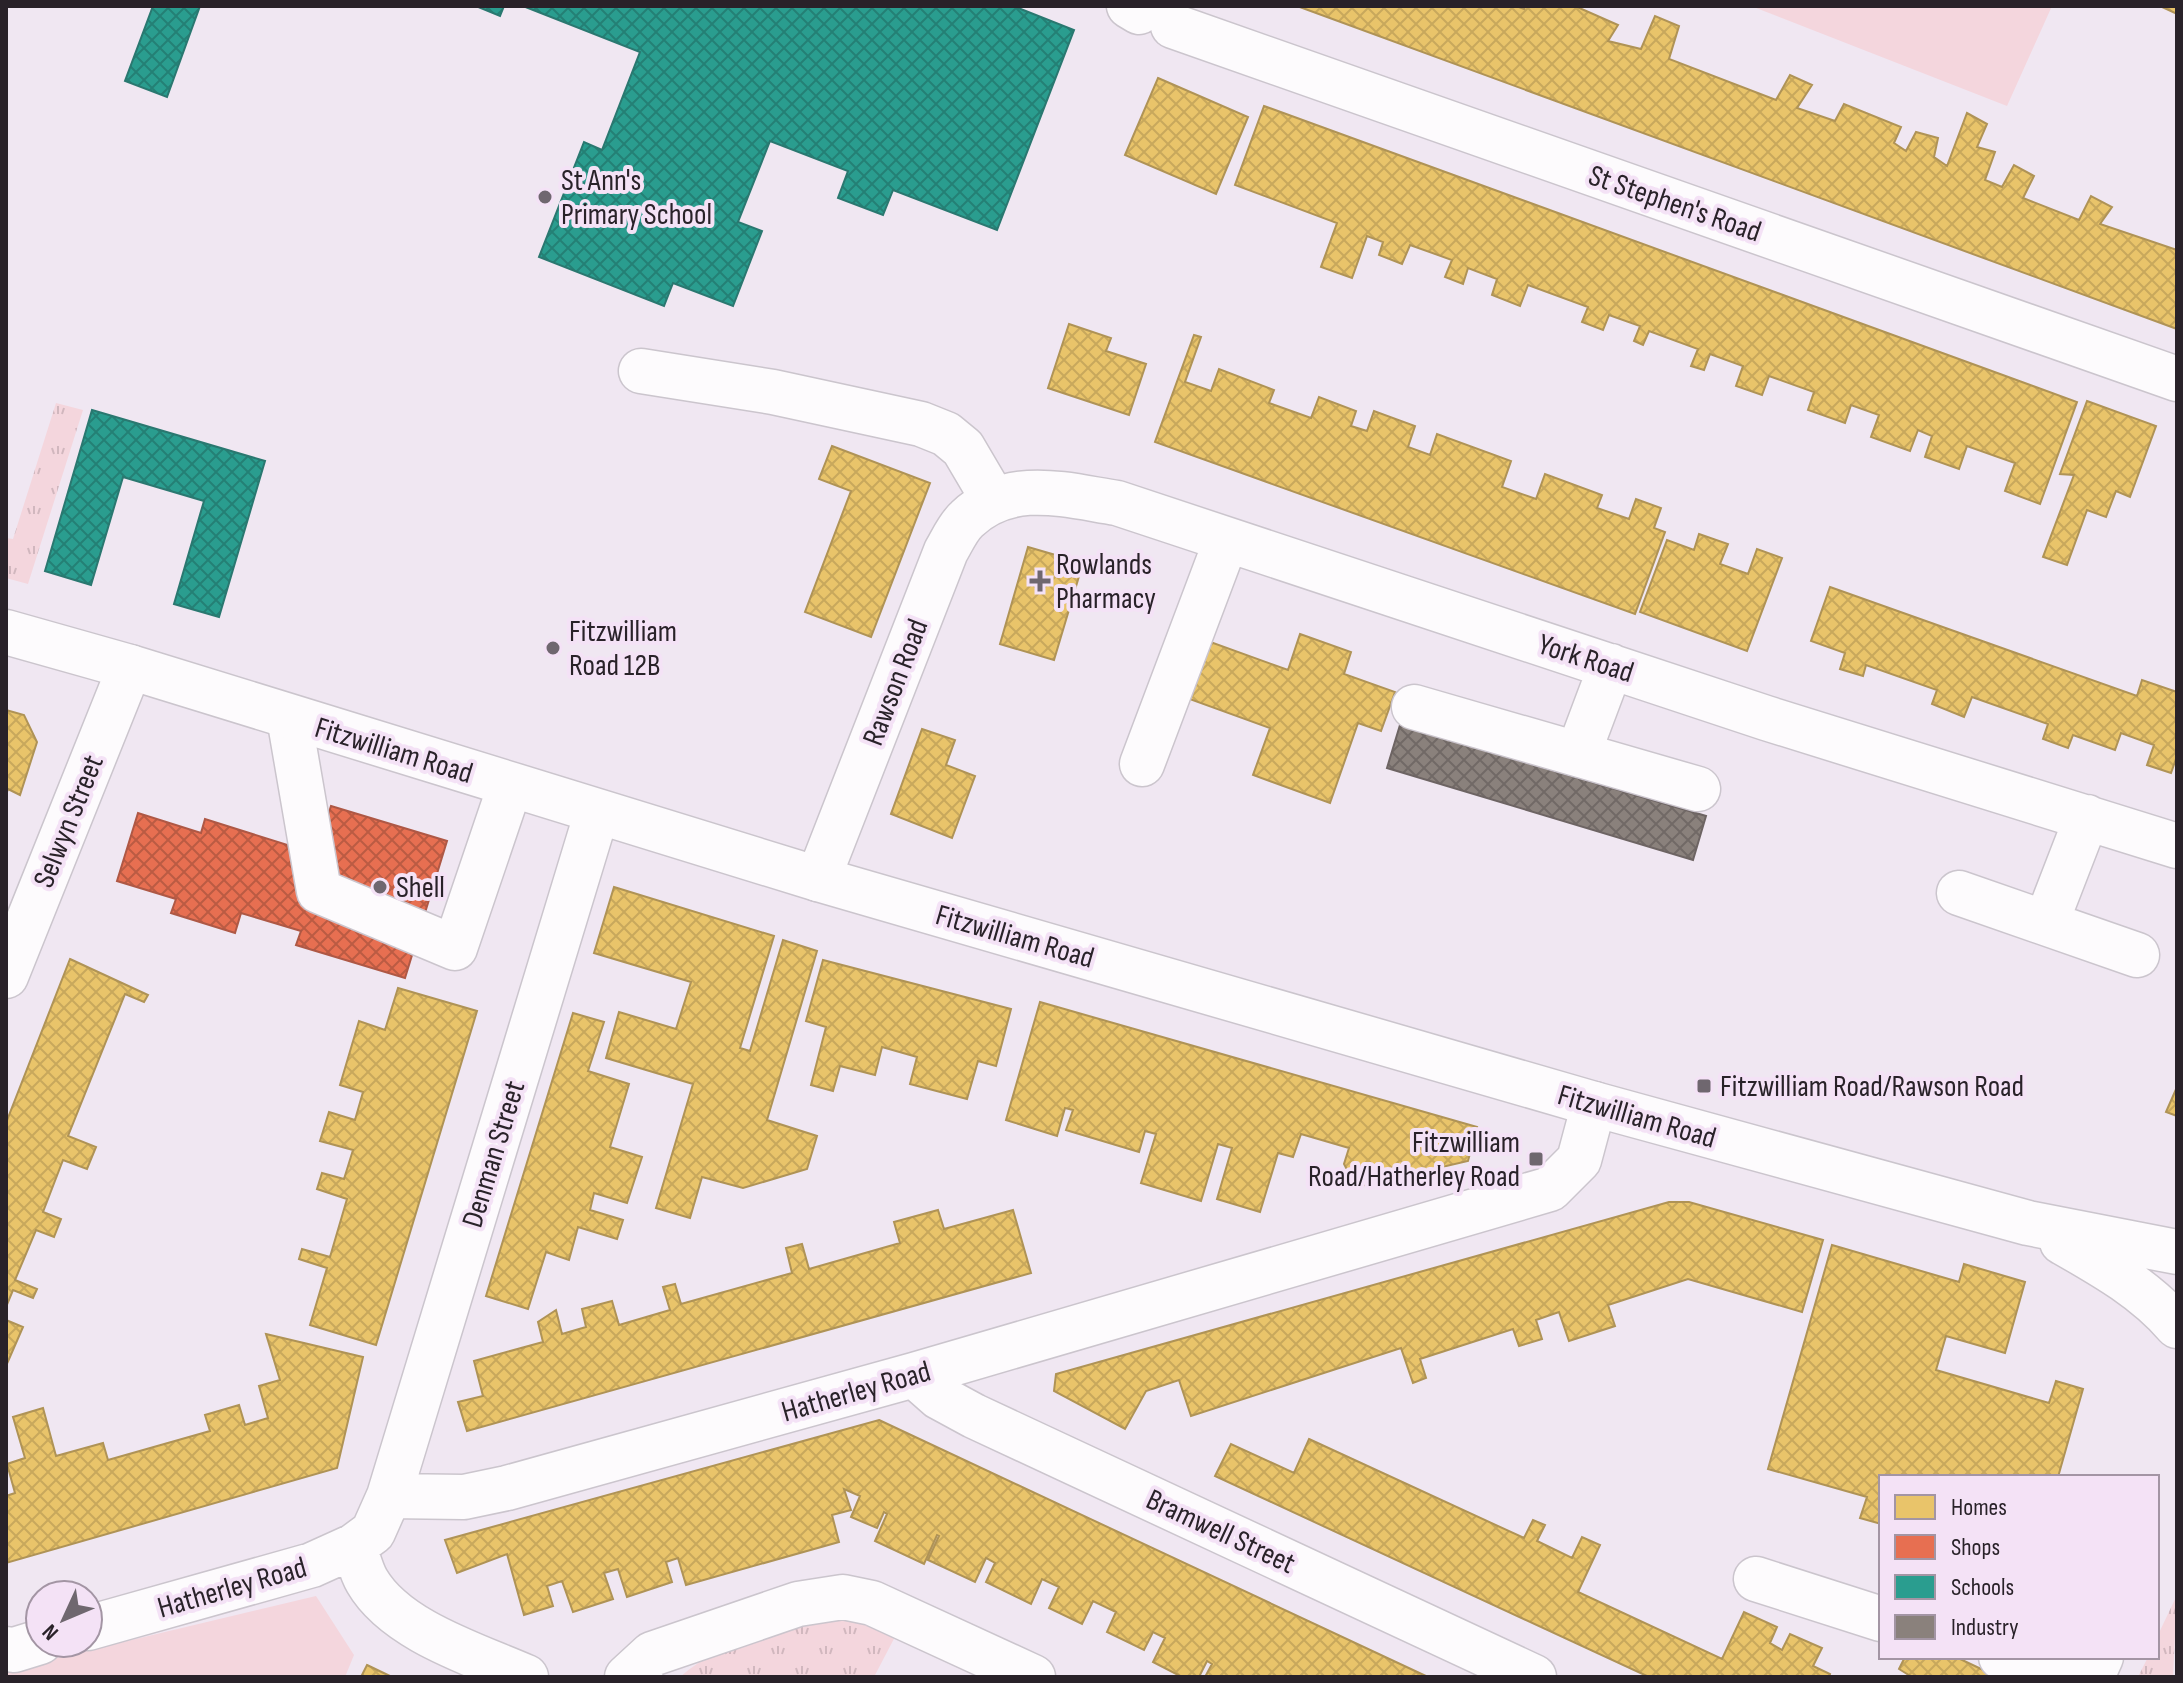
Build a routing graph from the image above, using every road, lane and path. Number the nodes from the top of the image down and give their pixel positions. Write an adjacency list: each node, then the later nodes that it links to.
1 (1147, 15): 3 (street, St Stephen's Road)
2 (641, 371): 4 (street)
3 (2177, 379)
4 (993, 499): 5 (street, York Road); 18 (street, Rawson Road)
5 (1226, 541): 7 (street, York Road); 12 (street)
6 (6, 632): 8 (street, Fitzwilliam Road)
7 (1611, 666): 11 (street); 16 (street, York Road)
8 (130, 667): 10 (street, Fitzwilliam Road); 22 (street, Selwyn Street)
9 (1414, 707): 11 (street)
10 (289, 717): 13 (street, Fitzwilliam Road); 13 (street)
11 (1578, 754): 14 (street)
12 (1142, 764)
13 (510, 786): 15 (street, Fitzwilliam Road)
14 (1698, 789)
15 (597, 812): 18 (street, Fitzwilliam Road); 28 (street, Denman Street)
16 (2087, 817): 17 (street, York Road); 20 (street)
17 (2177, 846)
18 (818, 879): 23 (street, Fitzwilliam Road)
19 (1959, 893): 20 (street)
20 (2046, 923): 21 (street)
21 (2137, 955)
22 (6, 976)
23 (1594, 1104): 24 (street, Fitzwilliam Road); 27 (street, Hatherley Road)
24 (2028, 1223): 25 (street, Fitzwilliam Road); 26 (street, Fitzwilliam Road)
25 (2177, 1252)
26 (2177, 1326)
27 (914, 1375): 28 (street, Hatherley Road); 37 (street, Bramwell Street)
28 (389, 1496): 29 (street, Hatherley Road)
29 (354, 1546): 32 (street, Hatherley Road); 34 (street)
30 (1756, 1579): 31 (street)
31 (1879, 1618)
32 (104, 1624)
33 (2008, 1659): 38 (street)
34 (526, 1677)
35 (627, 1677): 36 (street)
36 (1033, 1677)
37 (1534, 1677)
38 (2066, 1677)

